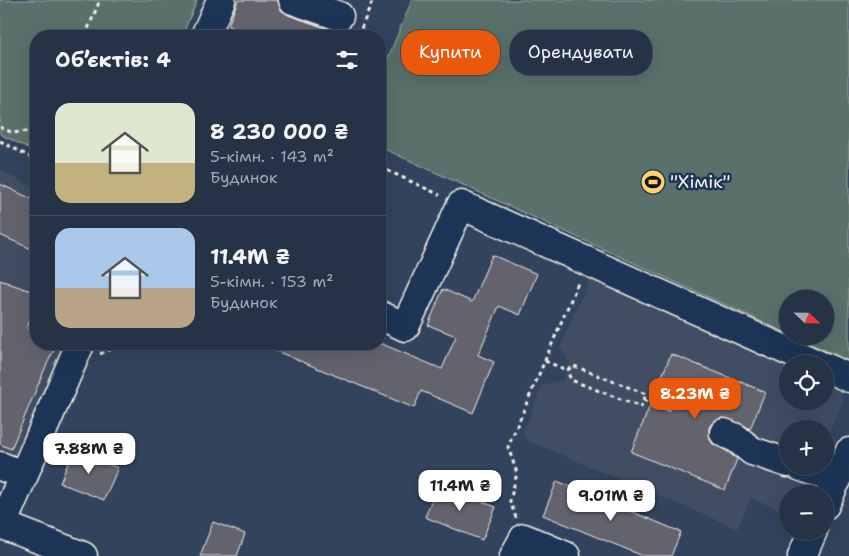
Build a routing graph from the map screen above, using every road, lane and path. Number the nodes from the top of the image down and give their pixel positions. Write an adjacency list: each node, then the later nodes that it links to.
1 (100, 0): 6 (path)
2 (221, 0): 7 (street)
3 (292, 0): 5 (street)
4 (373, 0): 8 (path)
5 (339, 16)
6 (88, 30)
7 (212, 30)
8 (360, 30)
9 (0, 127): 10 (path)
10 (30, 131)
11 (0, 141): 12 (path)
12 (30, 157)
13 (386, 170): 14 (path)
14 (462, 205): 15 (street); 16 (street)
15 (588, 262): 18 (street); 19 (path)
16 (386, 318)
17 (77, 350): 28 (street)
18 (797, 355)
19 (545, 361): 20 (path); 34 (path)
20 (566, 370): 23 (path); 23 (path)
21 (834, 371): 22 (street)
22 (849, 378)
23 (644, 400): 24 (path)
24 (673, 412)
25 (724, 433): 27 (street)
26 (849, 452): 30 (street)
27 (779, 459)
28 (12, 471): 32 (street)
29 (823, 475): 30 (street)
30 (836, 480): 31 (street)
31 (834, 485)
32 (1, 525): 35 (street)
33 (809, 540): 37 (street)
34 (519, 547): 36 (street)
35 (73, 554)
36 (566, 556)
37 (802, 556)

